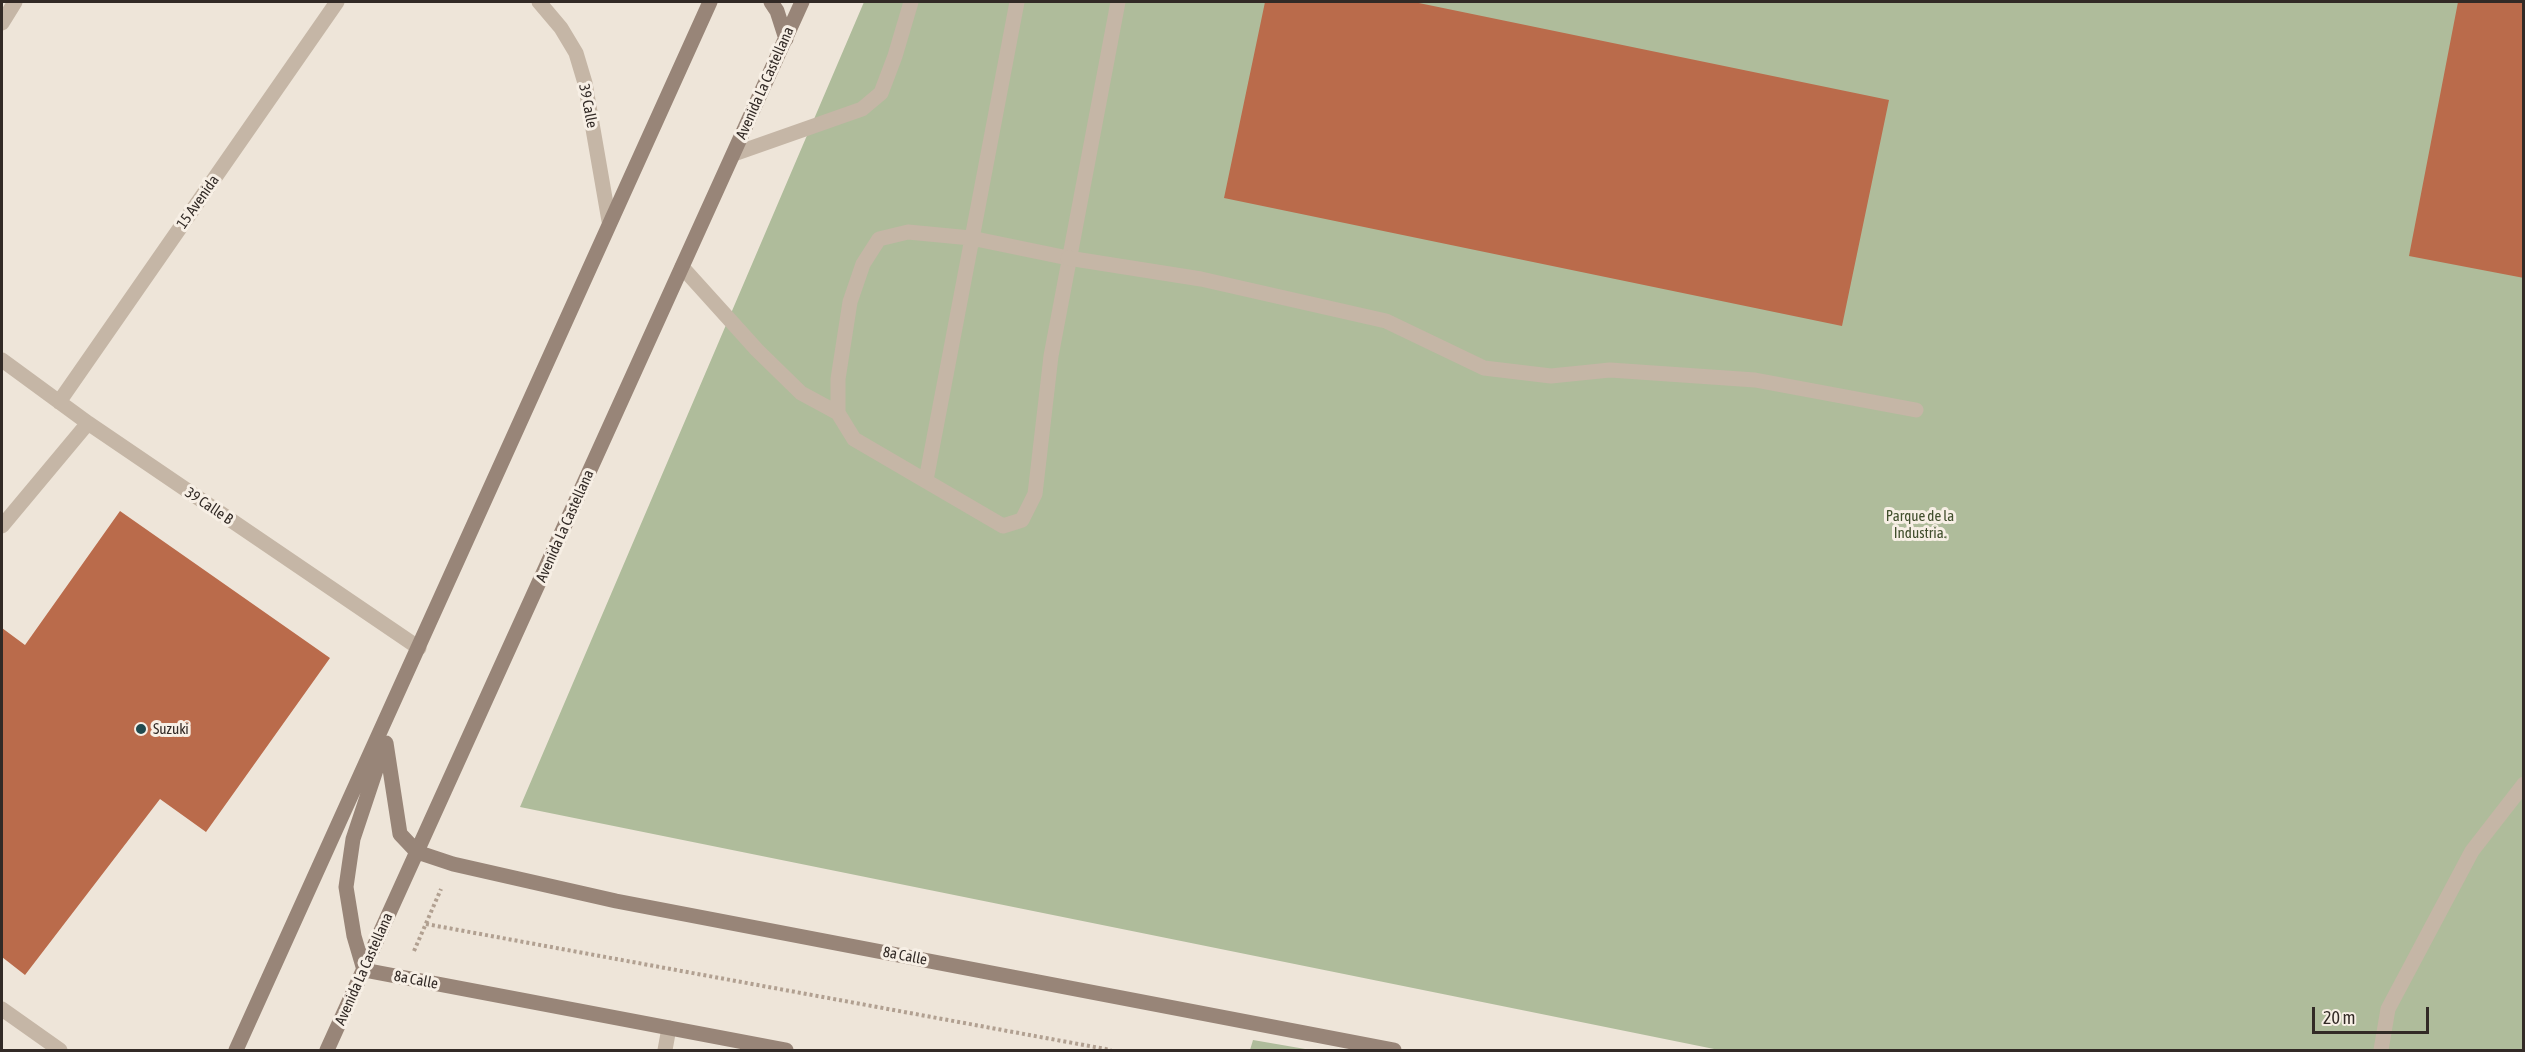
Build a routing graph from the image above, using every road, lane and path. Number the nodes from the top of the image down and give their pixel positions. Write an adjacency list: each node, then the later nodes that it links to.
1 (15, 2): 10 (street)
2 (337, 2): 18 (street, 15 Avenida)
3 (539, 2): 13 (street, 39 Calle)
4 (710, 2): 13 (main road)
5 (771, 2): 11 (main road)
6 (802, 2): 11 (main road, Avenida La Castellana)
7 (911, 2): 12 (street)
8 (1017, 2): 14 (street)
9 (1118, 2): 15 (street)
10 (2, 23)
11 (786, 39): 12 (main road, Avenida La Castellana)
12 (734, 154): 16 (main road, Avenida La Castellana)
13 (609, 221): 24 (main road)
14 (971, 238): 15 (street); 20 (street); 22 (street)
15 (1068, 258): 19 (street); 22 (street)
16 (682, 267): 20 (street); 28 (main road, Avenida La Castellana)
17 (2, 360): 18 (street, 39 Calle B)
18 (59, 402): 21 (street, 39 Calle B)
19 (1916, 410)
20 (838, 413): 22 (street)
21 (88, 423): 23 (street); 24 (street, 39 Calle B)
22 (926, 480)
23 (2, 526)
24 (418, 648): 25 (main road)
25 (395, 697): 26 (main road); 36 (main road)
26 (386, 743): 28 (main road); 31 (main road)
27 (2523, 784): 42 (street)
28 (417, 852): 29 (main road, 8a Calle); 31 (main road, Avenida La Castellana)
29 (453, 864): 30 (path); 41 (main road, 8a Calle)
30 (426, 924): 32 (path); 40 (path)
31 (364, 970): 32 (main road, 8a Calle); 37 (main road, Avenida La Castellana)
32 (403, 977): 34 (main road, 8a Calle)
33 (2, 1009): 35 (street)
34 (669, 1028): 38 (street); 39 (main road, 8a Calle)
35 (60, 1050)
36 (236, 1050)
37 (327, 1050)
38 (665, 1050)
39 (786, 1050)
40 (1111, 1050)
41 (1394, 1050)
42 (2381, 1050)

